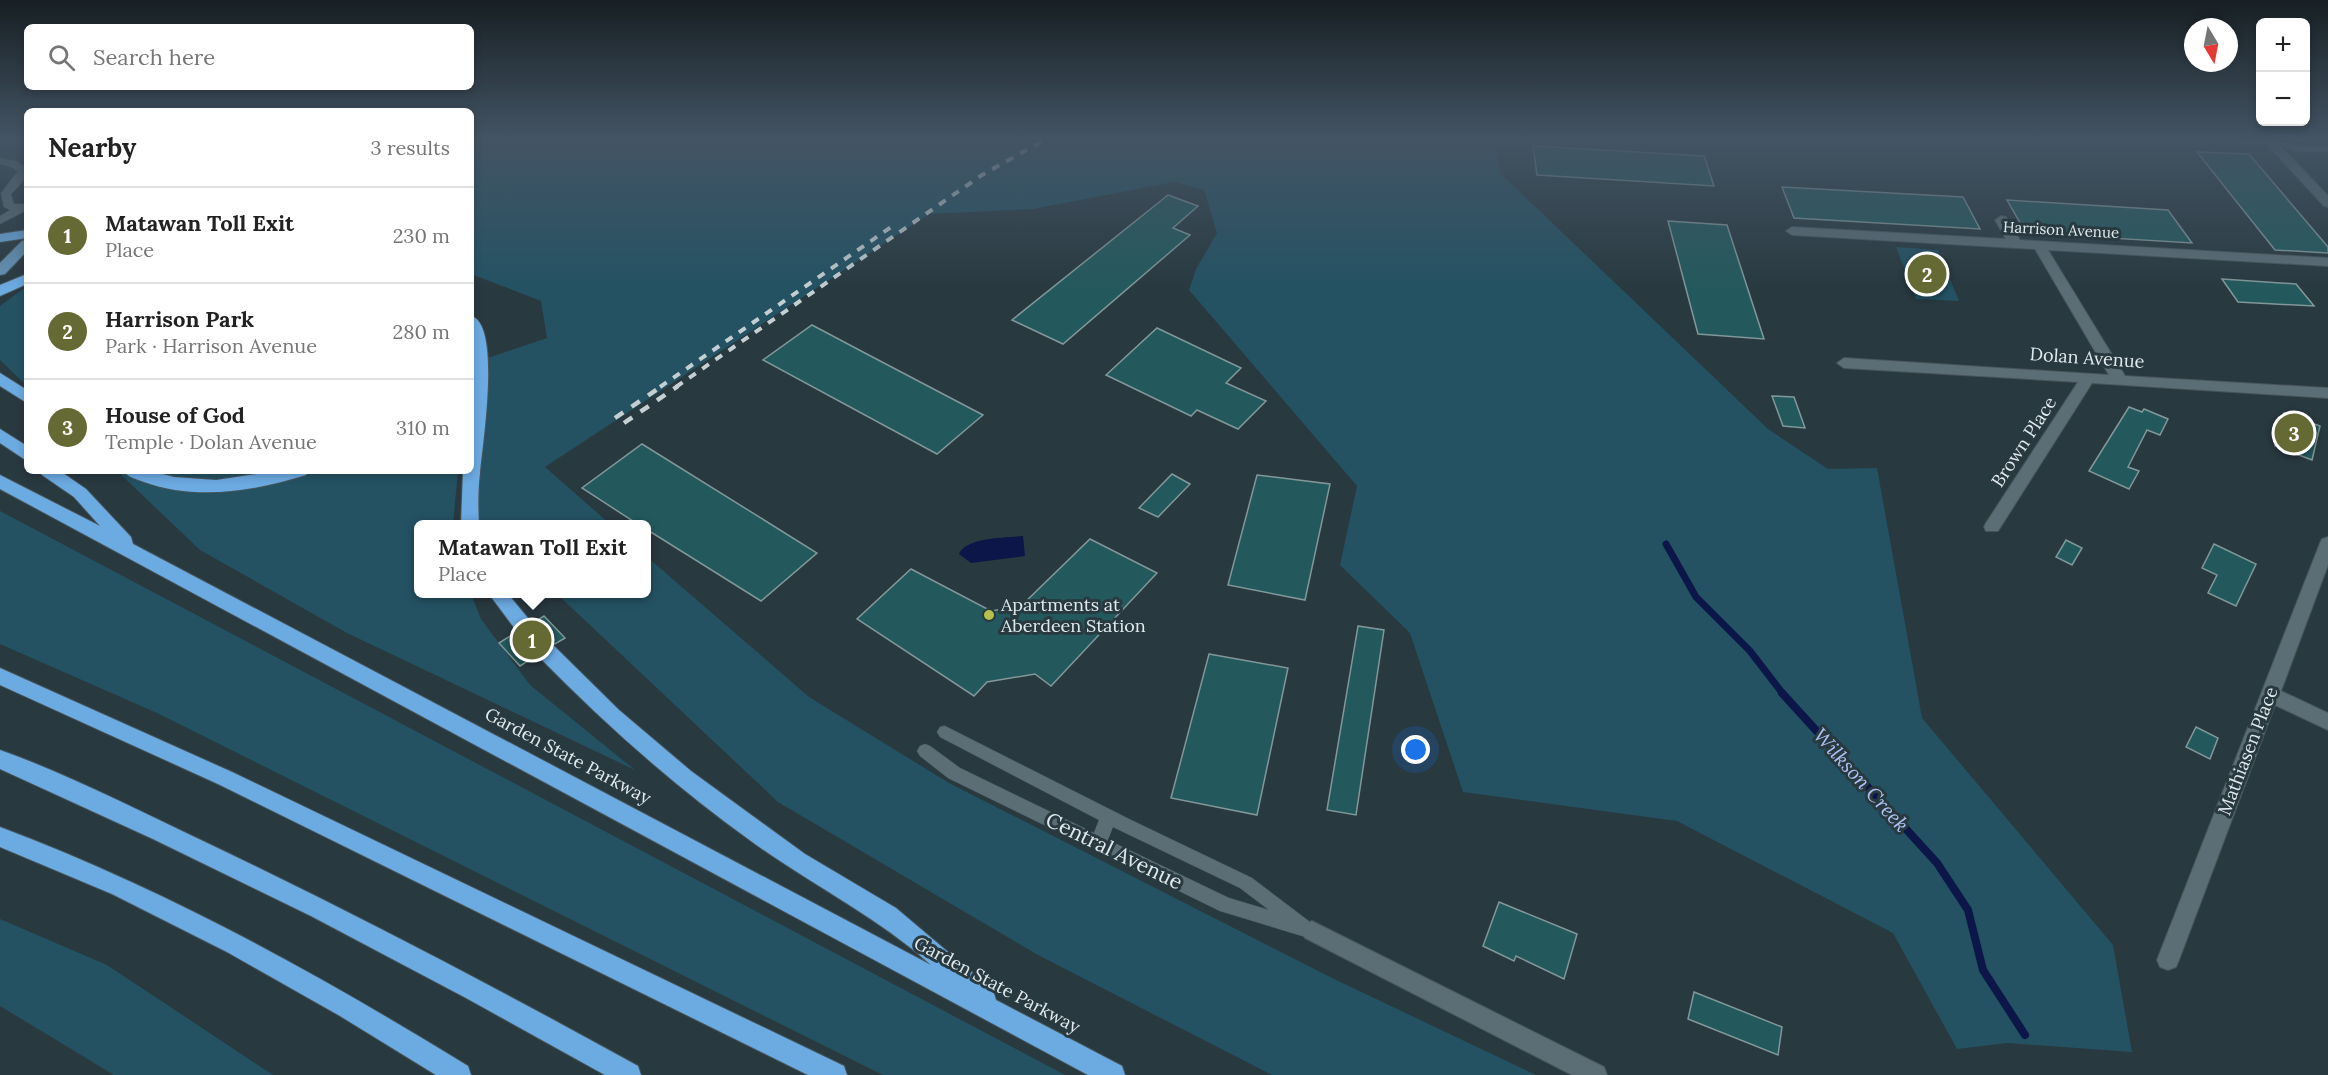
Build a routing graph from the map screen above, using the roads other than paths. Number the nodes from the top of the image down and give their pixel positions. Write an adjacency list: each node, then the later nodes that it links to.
1 (10, 189): 4 (lane)
2 (2316, 189): 3 (street)
3 (2328, 202)
4 (24, 207): 6 (lane)
5 (2001, 220): 10 (street)
6 (0, 221)
7 (1792, 231): 10 (street, Harrison Avenue)
8 (24, 234): 9 (highway)
9 (0, 238)
10 (2015, 243): 11 (street, Harrison Avenue)
11 (2039, 245): 13 (street, Harrison Avenue); 21 (street)
12 (24, 247): 14 (main road)
13 (2328, 262)
14 (0, 271)
15 (24, 279): 16 (highway)
16 (0, 291)
17 (474, 329): 25 (highway)
18 (1844, 363): 20 (street, Dolan Avenue)
19 (0, 378): 23 (highway)
20 (2088, 378): 21 (street, Dolan Avenue); 33 (street, Brown Place)
21 (2120, 380): 22 (street, Dolan Avenue)
22 (2328, 393)
23 (24, 396)
24 (0, 435): 26 (highway)
25 (474, 445)
26 (24, 453)
27 (52, 474): 35 (highway)
28 (142, 474): 29 (highway)
29 (291, 474)
30 (471, 474): 32 (highway)
31 (0, 481): 35 (highway, Garden State Parkway)
32 (470, 520)
33 (1992, 527)
34 (2328, 543): 40 (street, Mathiasen Place)
35 (134, 552): 50 (highway, Garden State Parkway)
36 (501, 598): 37 (highway)
37 (525, 628)
38 (545, 650): 50 (highway)
39 (0, 676): 53 (highway)
40 (2270, 694): 41 (street); 49 (street, Mathiasen Place)
41 (2328, 722)
42 (945, 732): 45 (lane, Central Avenue)
43 (925, 751): 47 (lane, Central Avenue)
44 (0, 759): 52 (highway)
45 (1108, 817): 47 (lane); 48 (lane, Central Avenue)
46 (0, 837): 51 (highway)
47 (1099, 843): 48 (lane, Central Avenue)
48 (1312, 931): 55 (street, Central Avenue)
49 (2168, 960)
50 (1014, 1022): 54 (highway, Garden State Parkway)
51 (459, 1075)
52 (629, 1075)
53 (836, 1075)
54 (1113, 1075)
55 (1596, 1075)

